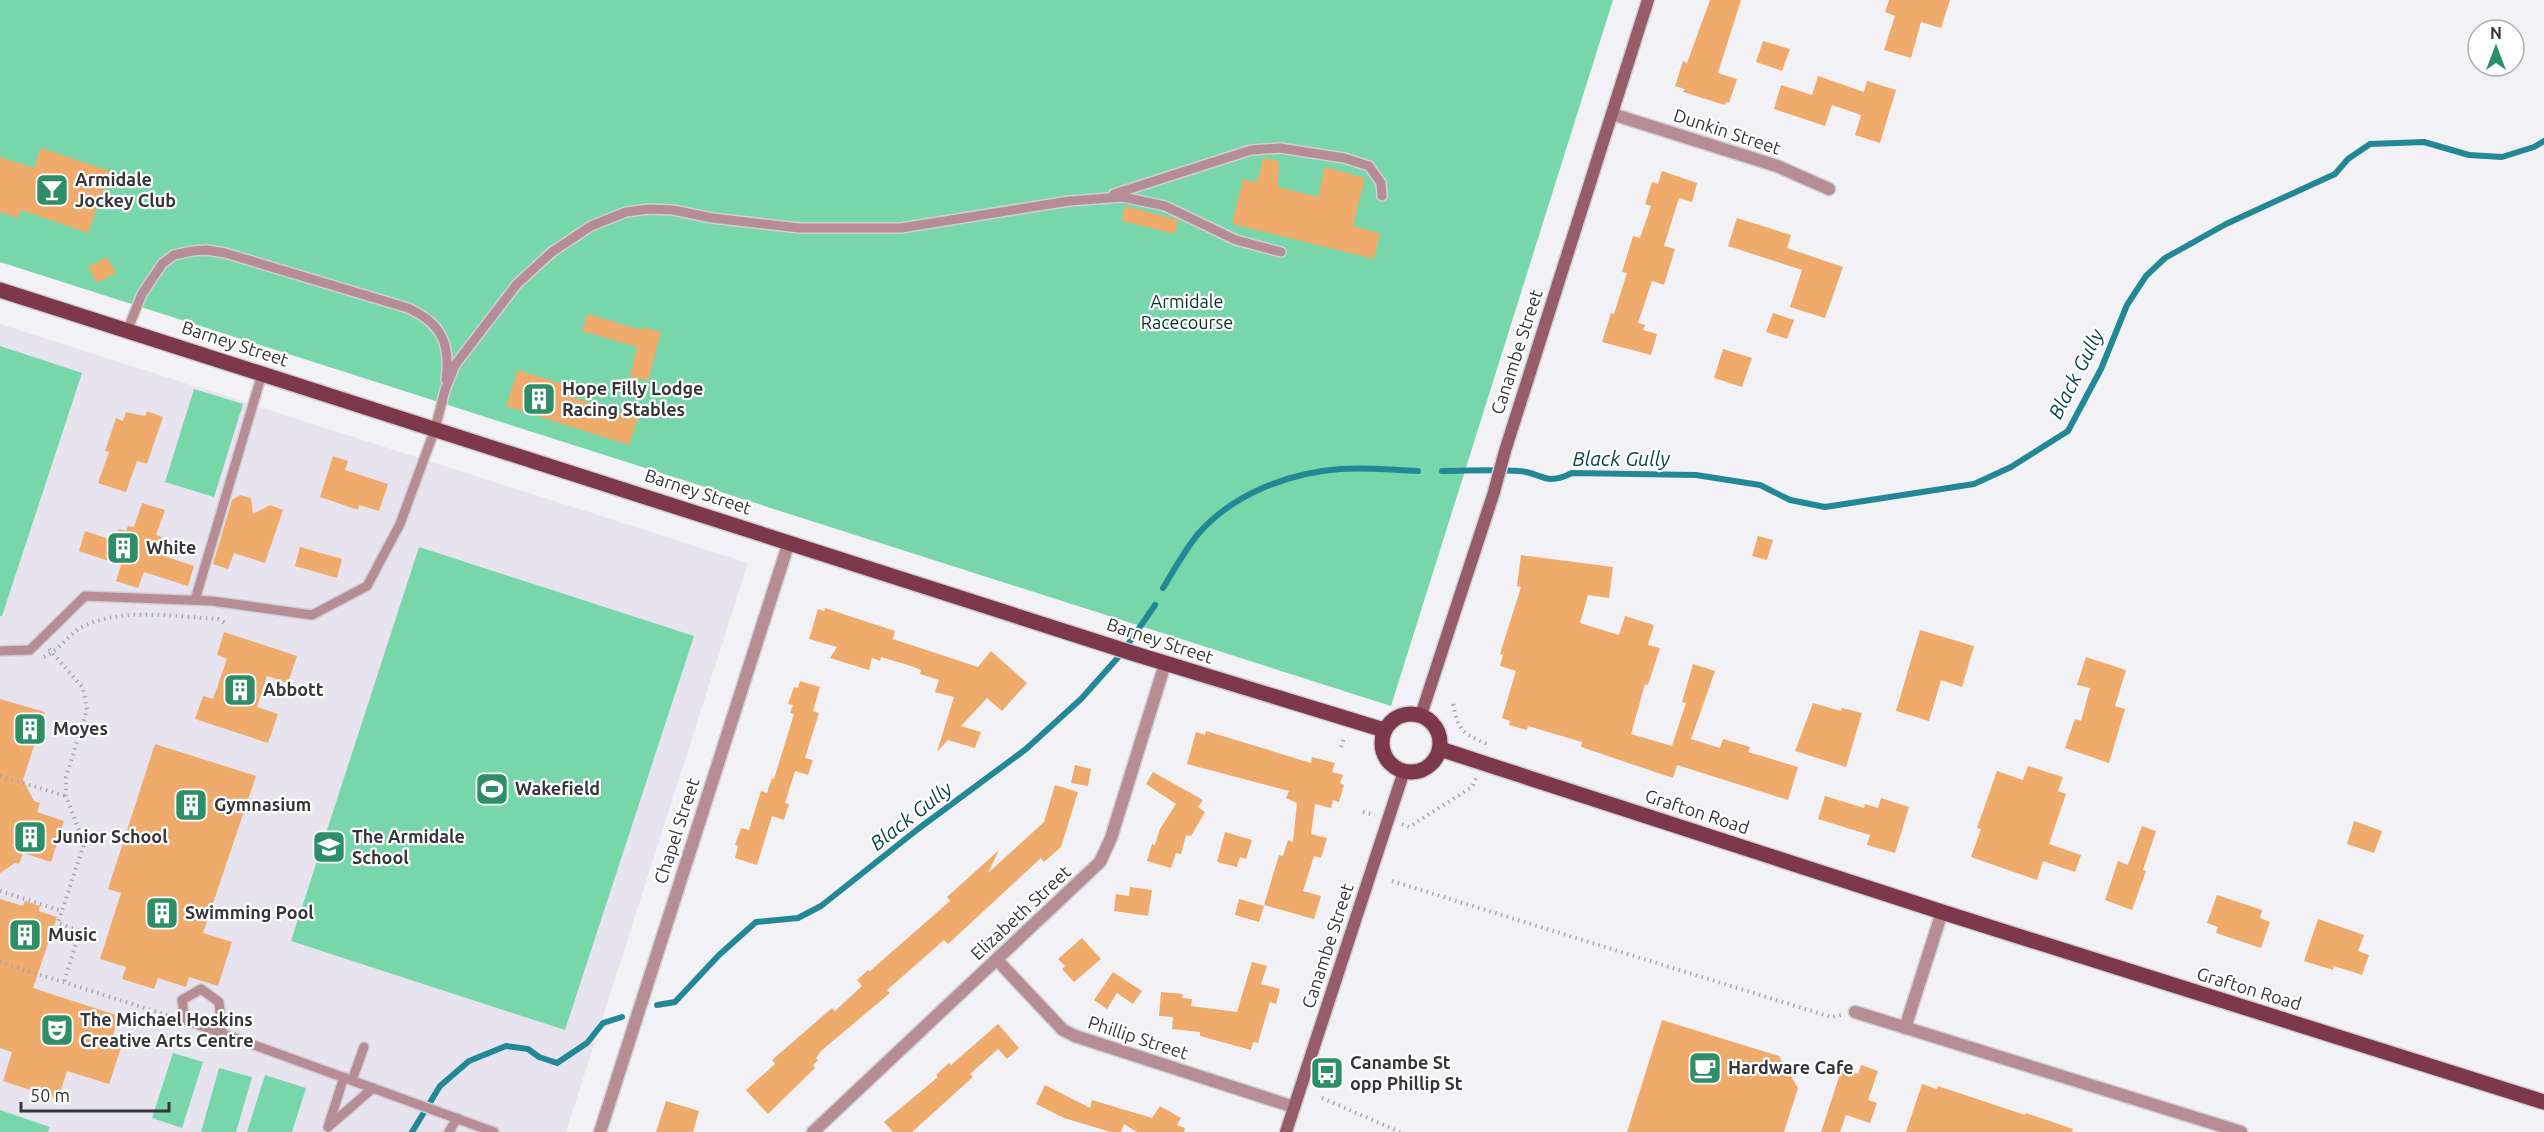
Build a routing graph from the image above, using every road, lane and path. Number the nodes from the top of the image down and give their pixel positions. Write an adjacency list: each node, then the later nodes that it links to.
1 (1648, 0): 2 (street, Canambe Street)
2 (1612, 114): 3 (street, Dunkin Street); 21 (street, Canambe Street)
3 (1829, 189)
4 (1382, 196): 5 (lane)
5 (1097, 198): 6 (lane); 10 (lane)
6 (1281, 252)
7 (0, 290): 8 (main road, Barney Street)
8 (127, 331): 9 (main road, Barney Street); 10 (lane)
9 (262, 374): 11 (main road, Barney Street); 13 (lane)
10 (445, 390): 11 (lane)
11 (435, 429): 12 (main road, Barney Street); 13 (lane)
12 (789, 542): 19 (main road, Barney Street); 55 (street, Chapel Street)
13 (195, 600): 15 (lane)
14 (225, 623): 17 (path)
15 (41, 640): 16 (lane); 17 (path)
16 (0, 651)
17 (52, 653): 18 (path); 30 (path)
18 (42, 658)
19 (1165, 664): 22 (main road, Barney Street); 38 (street, Elizabeth Street)
20 (1453, 704): 26 (path)
21 (1421, 715): 22 (main road); 25 (main road)
22 (1384, 730): 27 (main road)
23 (1344, 740): 24 (path)
24 (1341, 747)
25 (1440, 748): 27 (main road); 37 (main road, Grafton Road)
26 (1486, 748)
27 (1404, 771): 50 (street, Canambe Street)
28 (0, 776): 30 (path)
29 (1476, 780): 33 (path)
30 (66, 796): 36 (path)
31 (1363, 812): 32 (path)
32 (1370, 814)
33 (1403, 825)
34 (1392, 881): 41 (path)
35 (0, 891): 36 (path)
36 (62, 911): 40 (path)
37 (1942, 912): 43 (street); 49 (main road, Grafton Road)
38 (997, 960): 50 (street, Phillip Street); 56 (street, Elizabeth Street)
39 (0, 963): 40 (path)
40 (64, 982): 42 (path)
41 (1856, 1012): 43 (street)
42 (185, 1020): 44 (lane); 44 (lane)
43 (1905, 1028): 59 (street)
44 (222, 1034): 46 (lane)
45 (363, 1047): 46 (lane)
46 (348, 1079): 47 (lane); 52 (lane)
47 (373, 1088): 51 (lane); 52 (lane)
48 (1322, 1098): 58 (path)
49 (2544, 1102)
50 (1294, 1107): 57 (street, Canambe Street)
51 (457, 1118): 53 (lane); 54 (lane)
52 (327, 1129)
53 (449, 1132)
54 (494, 1132)
55 (600, 1132)
56 (813, 1132)
57 (1286, 1132)
58 (1400, 1132)
59 (2241, 1132)

